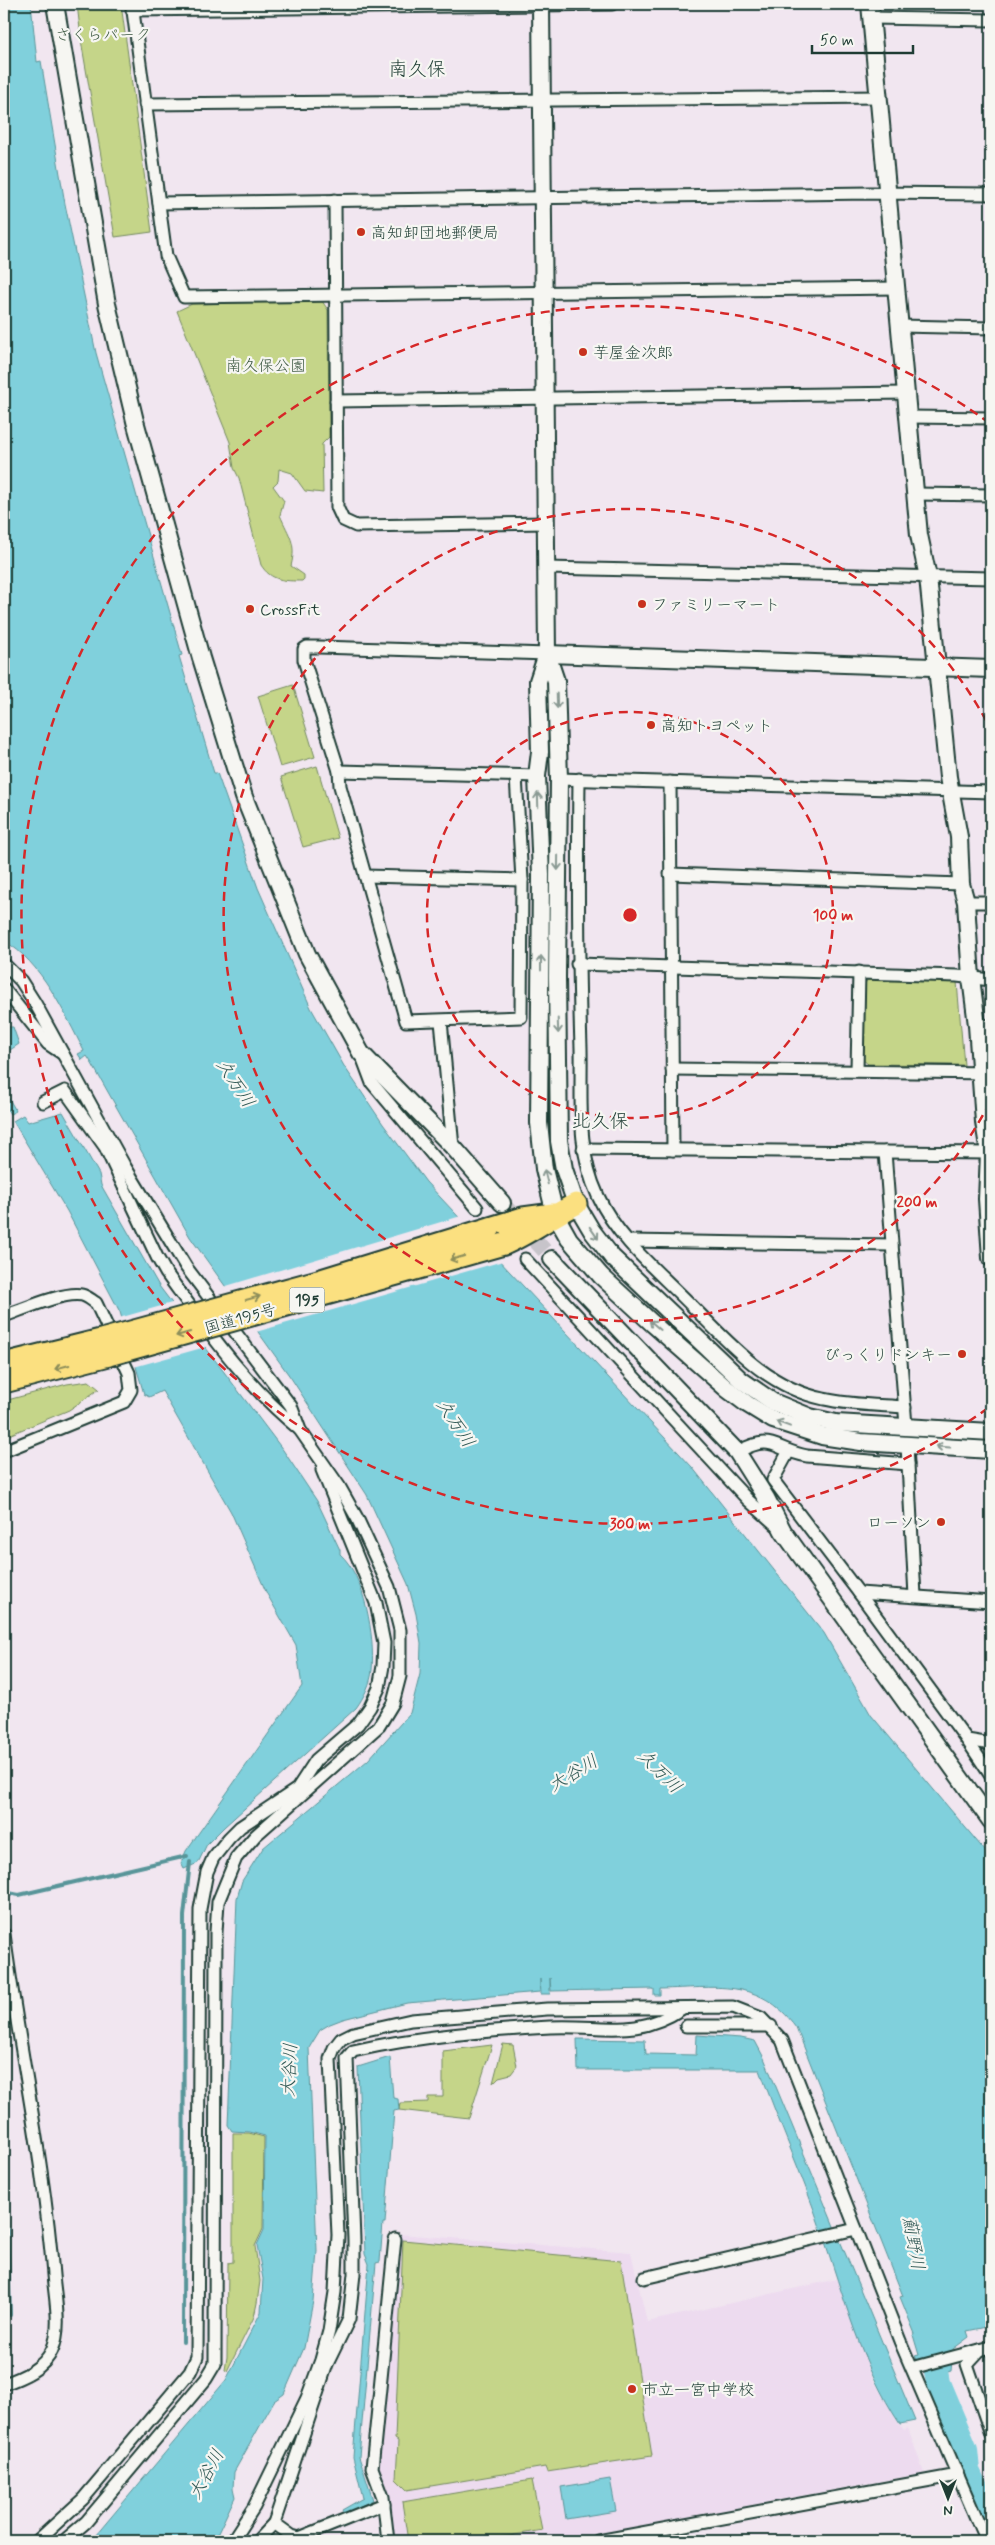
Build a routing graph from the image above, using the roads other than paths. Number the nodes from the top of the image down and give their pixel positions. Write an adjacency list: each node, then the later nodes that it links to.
1 (55, 4): 57 (street)
2 (541, 4): 3 (street); 4 (street); 8 (street)
3 (612, 4)
4 (132, 7): 9 (street)
5 (871, 11): 6 (street); 7 (street)
6 (991, 20)
7 (880, 97): 8 (street); 10 (street)
8 (542, 100): 9 (street); 12 (street)
9 (145, 104): 14 (street)
10 (889, 194): 11 (street); 12 (street); 15 (street)
11 (991, 194)
12 (542, 198): 13 (street); 16 (street)
13 (335, 200): 14 (street); 17 (street)
14 (159, 202): 17 (street)
15 (897, 288): 16 (street); 18 (street)
16 (543, 293): 17 (street); 21 (street)
17 (335, 296): 22 (street)
18 (900, 326): 19 (street); 20 (street)
19 (991, 328)
20 (907, 393): 21 (street); 23 (street)
21 (544, 398): 22 (street); 27 (street)
22 (336, 401): 27 (street)
23 (909, 417): 24 (street); 25 (street)
24 (991, 418)
25 (916, 494): 26 (street); 29 (street)
26 (991, 495)
27 (546, 523): 28 (street)
28 (546, 568): 29 (street); 31 (street)
29 (928, 577): 30 (street); 32 (street)
30 (991, 578)
31 (547, 654): 32 (street); 34 (street); 36 (street); 37 (street, one-way to 37)
32 (938, 667): 33 (street); 40 (street)
33 (991, 669)
34 (339, 771): 35 (street); 43 (street)
35 (516, 776): 36 (street); 44 (street)
36 (537, 776): 72 (street, one-way to 36)
37 (559, 779): 38 (street); 70 (street, one-way to 70)
38 (579, 779): 39 (street); 49 (street)
39 (670, 782): 40 (street); 42 (street)
40 (950, 790): 41 (street); 45 (street)
41 (991, 792)
42 (670, 874): 45 (street); 50 (street)
43 (365, 876): 44 (street); 55 (street)
44 (522, 880): 55 (street)
45 (962, 884): 46 (street)
46 (966, 902): 47 (street); 52 (street)
47 (991, 902)
48 (4, 964): 58 (street)
49 (577, 964): 50 (street); 64 (street)
50 (671, 967): 51 (street); 59 (street)
51 (859, 972): 52 (street); 60 (street)
52 (971, 978): 53 (street); 56 (street)
53 (991, 980)
54 (4, 989): 58 (street)
55 (441, 1021): 63 (street)
56 (984, 1026): 61 (street)
57 (361, 1053): 63 (street); 71 (street)
58 (63, 1055): 68 (street)
59 (672, 1069): 60 (street); 65 (street)
60 (857, 1070): 61 (street)
61 (986, 1073): 67 (street)
62 (43, 1102): 68 (street)
63 (453, 1147): 69 (street)
64 (583, 1149): 65 (street); 73 (street)
65 (673, 1150): 66 (street)
66 (884, 1152): 67 (street); 74 (street)
67 (989, 1153): 75 (street)
68 (120, 1167): 84 (street); 84 (street)
69 (502, 1203)
70 (576, 1204): 72 (highway, 国道195号 / 195); 83 (street, one-way to 83)
71 (477, 1208)
72 (556, 1214): 79 (highway, 国道195号 / 195, one-way to 72, bridge); 79 (highway, 国道195号 / 195, one-way to 79, bridge); 86 (street, one-way to 72)
73 (629, 1242): 74 (street); 82 (street)
74 (892, 1245): 82 (street)
75 (991, 1258)
76 (524, 1259): 93 (street)
77 (552, 1260): 90 (street)
78 (4, 1316): 88 (street)
79 (107, 1347): 80 (highway, 国道195号 / 195); 81 (highway, 国道195号 / 195, one-way to 81)
80 (4, 1364)
81 (4, 1382)
82 (905, 1407): 83 (street)
83 (906, 1426): 85 (street)
84 (300, 1430): 91 (street)
85 (991, 1432)
86 (907, 1445): 87 (street, one-way to 86); 92 (street)
87 (991, 1450)
88 (4, 1451)
89 (789, 1451): 90 (street); 92 (street); 94 (street)
90 (737, 1452): 93 (street)
91 (319, 1459): 117 (street); 118 (street)
92 (908, 1464): 95 (street)
93 (783, 1531): 100 (street)
94 (859, 1593): 95 (street); 97 (street)
95 (915, 1596): 96 (street)
96 (991, 1602)
97 (967, 1740): 98 (street); 99 (street)
98 (991, 1744)
99 (991, 1776)
100 (991, 1821)
101 (4, 1934): 111 (street)
102 (684, 2008): 104 (street); 110 (street); 110 (street)
103 (686, 2026): 104 (street)
104 (771, 2026): 105 (street)
105 (856, 2229): 107 (street); 109 (street)
106 (395, 2239): 114 (street)
107 (644, 2278)
108 (986, 2348): 109 (street); 112 (street)
109 (912, 2368): 113 (street)
110 (319, 2377): 115 (street); 119 (street)
111 (4, 2384)
112 (991, 2434)
113 (958, 2475): 116 (street); 123 (street)
114 (384, 2504): 115 (street); 121 (street)
115 (274, 2523): 120 (street)
116 (621, 2539): 122 (street)
117 (37, 2541)
118 (64, 2541)
119 (232, 2541)
120 (257, 2541)
121 (388, 2541)
122 (598, 2541)
123 (986, 2541)

